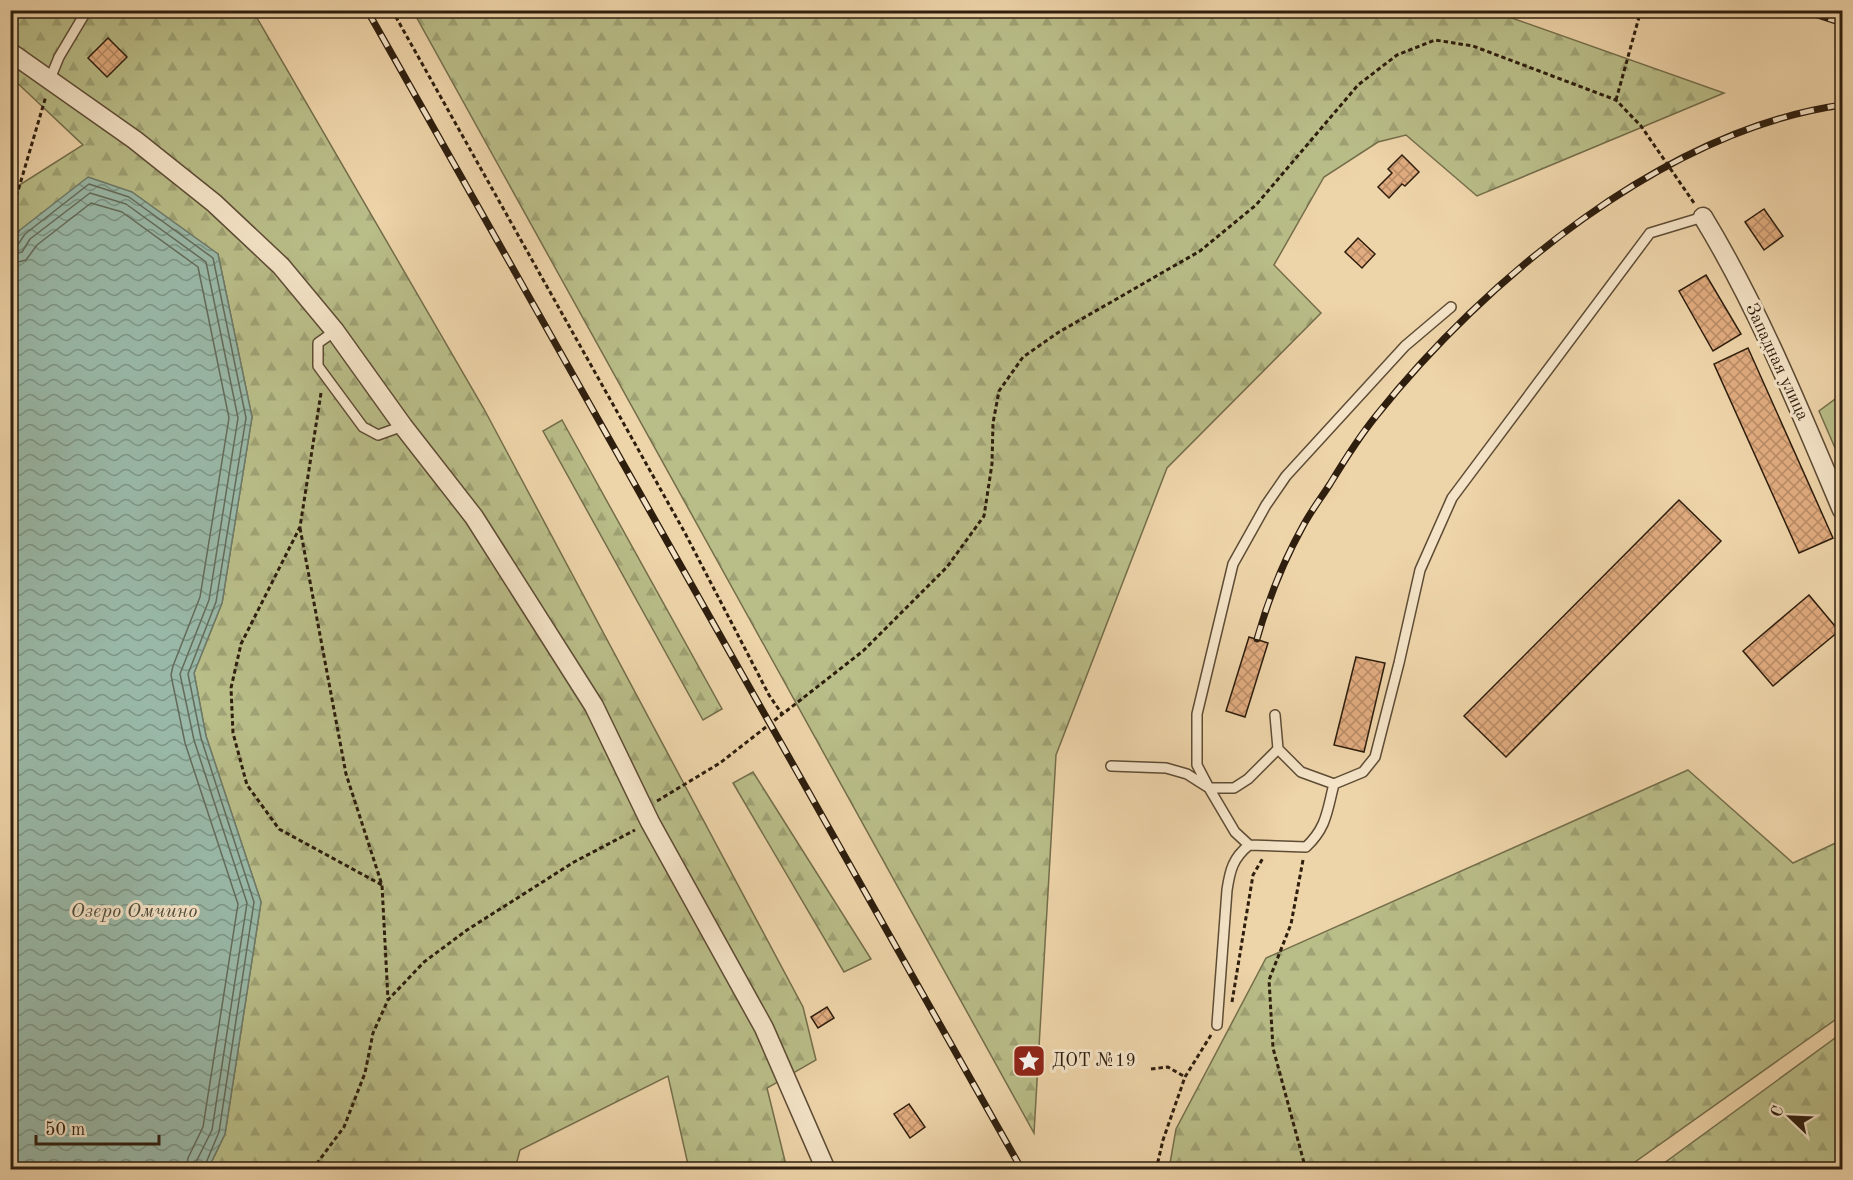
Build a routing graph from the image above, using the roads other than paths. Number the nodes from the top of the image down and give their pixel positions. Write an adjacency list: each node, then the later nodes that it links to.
1 (87, 10): 3 (lane)
2 (10, 52): 3 (street)
3 (50, 80): 6 (street)
4 (1703, 217): 8 (street, Западная улица); 12 (lane)
5 (1451, 308): 13 (lane)
6 (335, 331): 7 (street); 7 (lane)
7 (403, 426): 16 (street)
8 (1842, 510)
9 (1275, 716): 10 (lane)
10 (1278, 748): 12 (lane); 13 (lane)
11 (1111, 765): 13 (lane)
12 (1334, 784): 14 (lane)
13 (1209, 788): 14 (lane)
14 (1249, 845): 15 (lane)
15 (1217, 1025)
16 (826, 1170)

